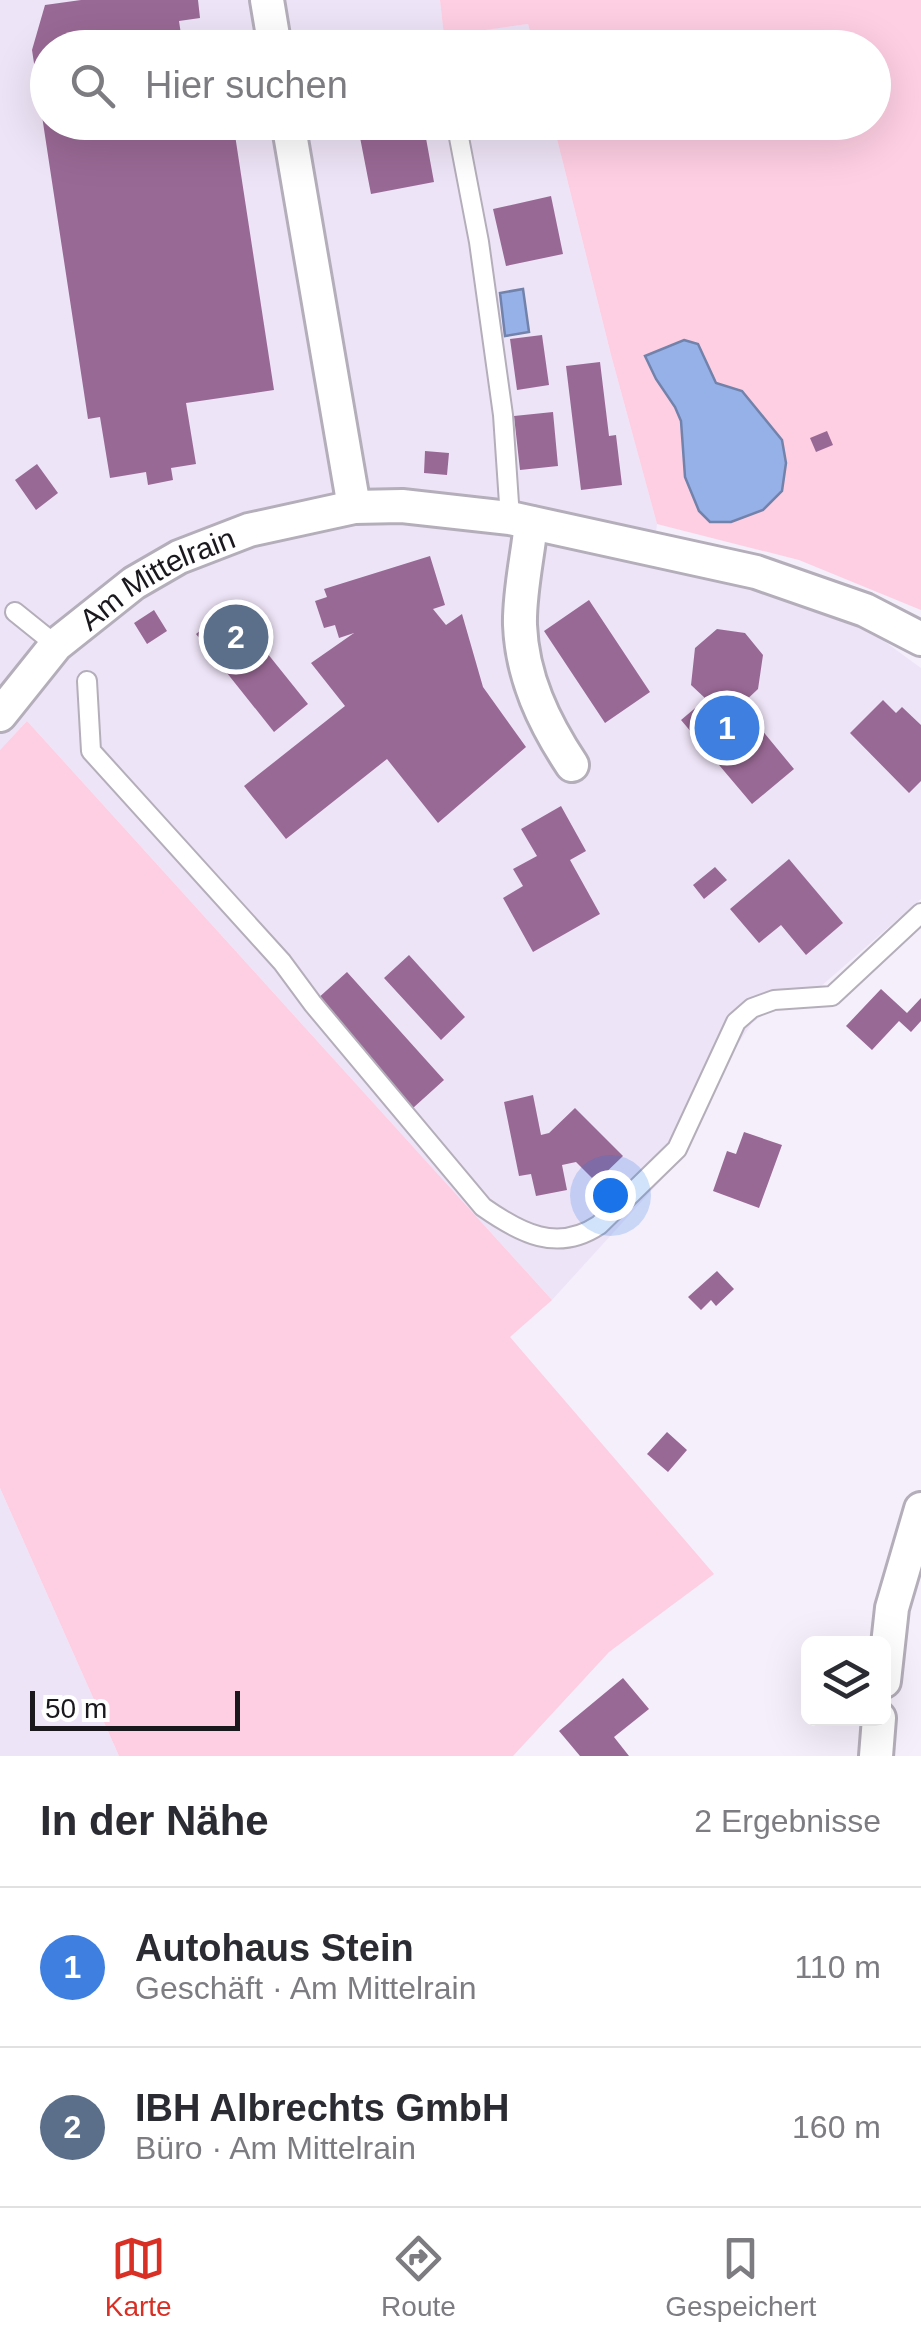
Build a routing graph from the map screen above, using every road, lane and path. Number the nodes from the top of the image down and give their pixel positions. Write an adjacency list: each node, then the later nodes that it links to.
1 (267, 0): 2 (street)
2 (272, 30)
3 (291, 140): 5 (street)
4 (460, 140): 6 (lane)
5 (354, 507): 6 (street, Am Mittelrain); 9 (street, Am Mittelrain)
6 (521, 520): 8 (street, Am Mittelrain); 12 (street)
7 (15, 612): 9 (lane)
8 (921, 639)
9 (56, 645): 11 (street, Am Mittelrain)
10 (87, 681): 13 (lane)
11 (0, 715)
12 (572, 765)
13 (921, 913)
14 (921, 1509): 15 (street)
15 (889, 1636)

